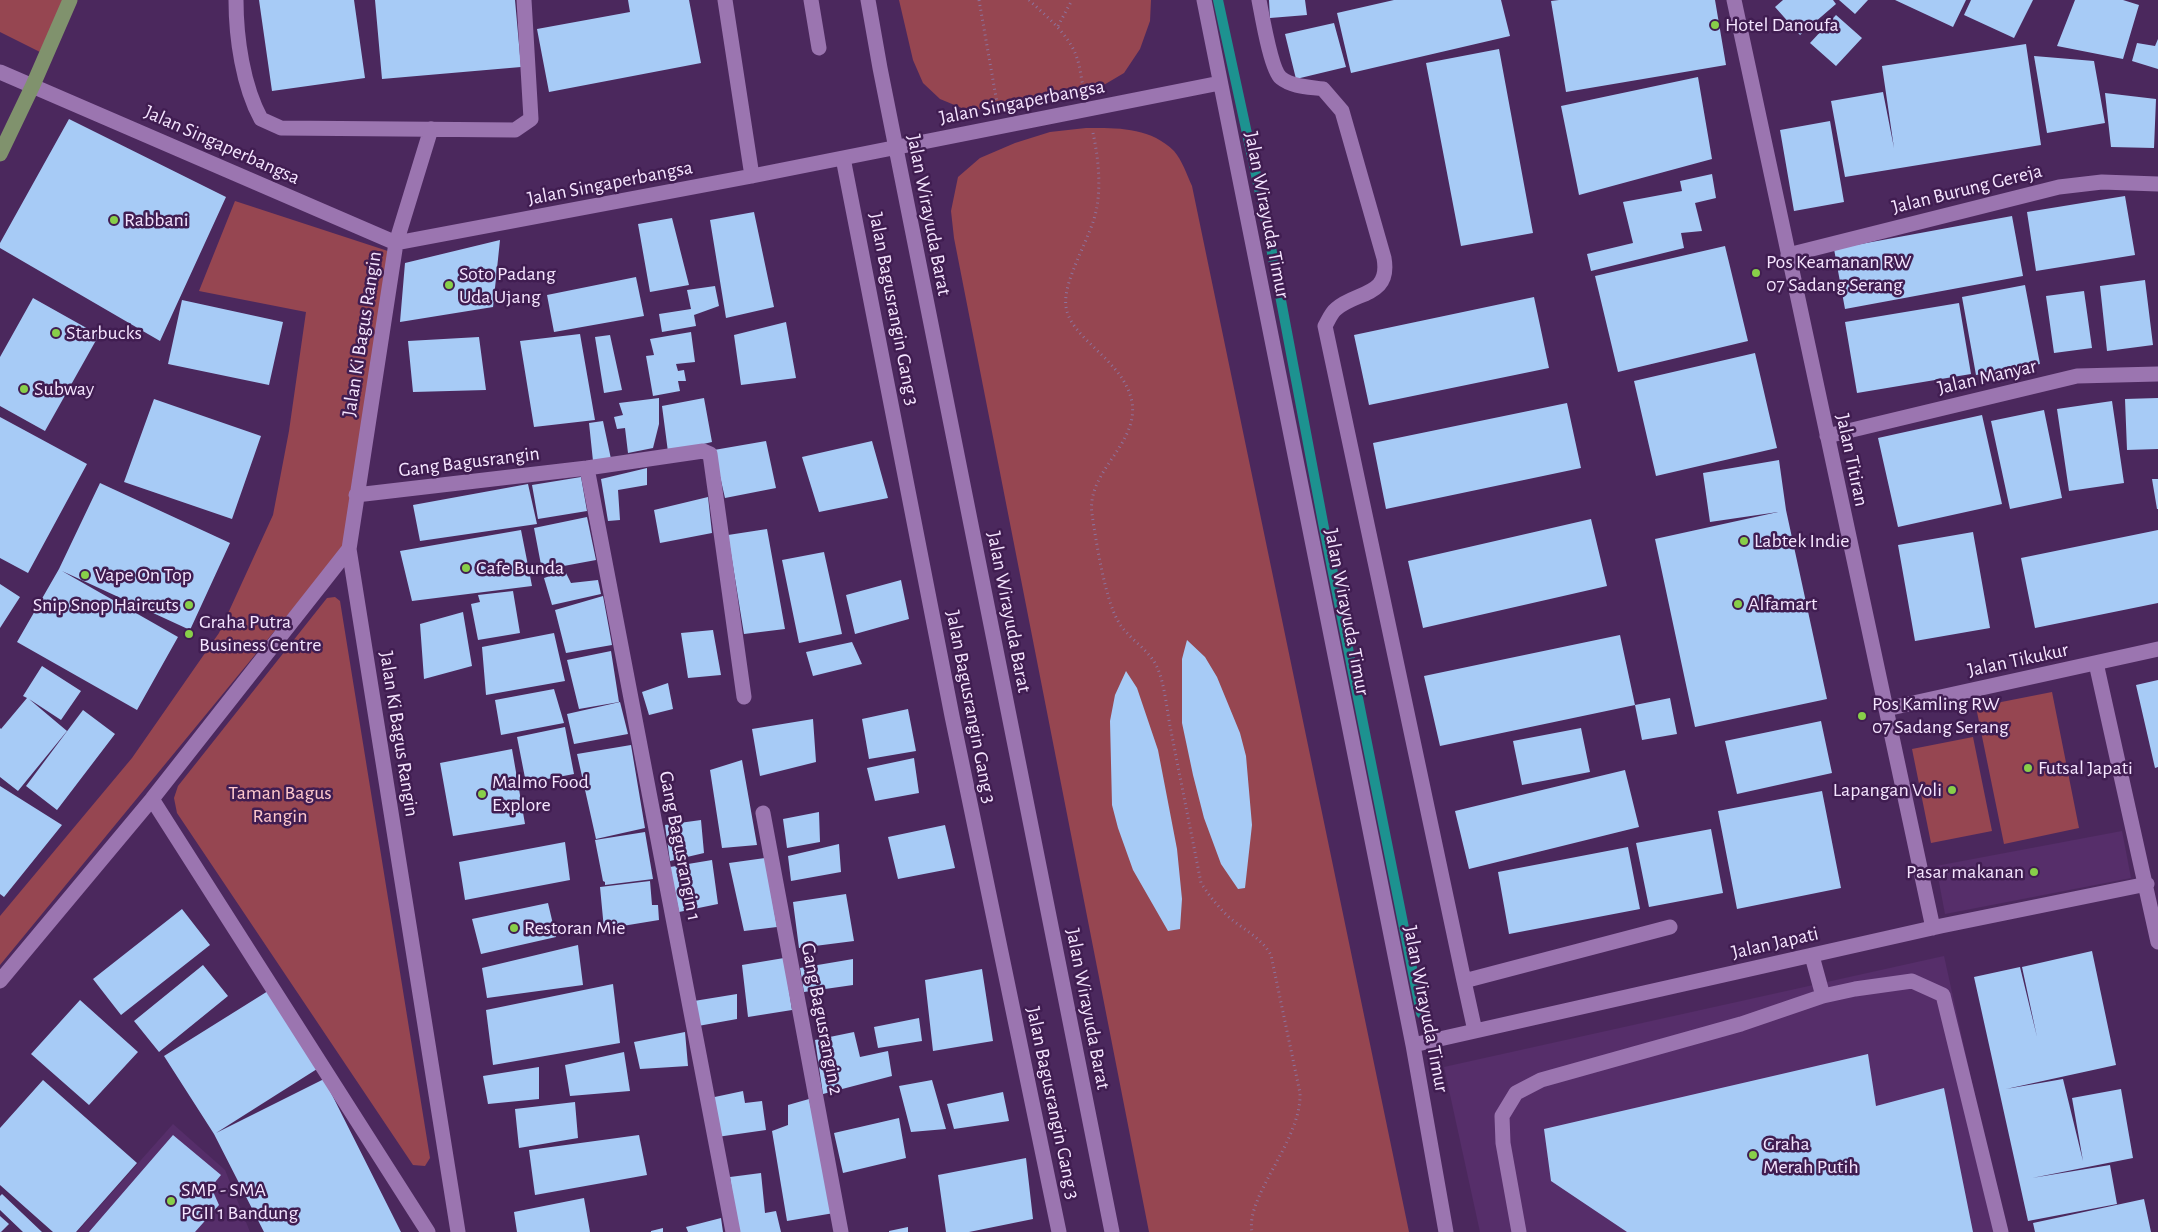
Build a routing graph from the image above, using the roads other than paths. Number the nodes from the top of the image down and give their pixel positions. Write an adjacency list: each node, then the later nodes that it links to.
1 (70, 0): 13 (main road)
2 (236, 0): 14 (street)
3 (524, 0): 14 (street)
4 (725, 0): 18 (street)
5 (811, 0): 10 (street)
6 (868, 0): 15 (street, Jalan Wirayuda Barat)
7 (1204, 0): 12 (street, Jalan Wirayuda Timur)
8 (1259, 0): 39 (street)
9 (1734, 0): 21 (street, Jalan Titiran)
10 (819, 48)
11 (0, 72): 13 (street, Jalan Singaperbangsa)
12 (1220, 83): 15 (street, Jalan Singaperbangsa); 42 (street, Jalan Wirayuda Timur)
13 (33, 85): 16 (main road); 20 (street, Jalan Singaperbangsa)
14 (431, 129): 20 (street, Jalan Ki Bagus Rangin)
15 (896, 147): 17 (street, Jalan Singaperbangsa); 48 (street, Jalan Wirayuda Barat)
16 (0, 154)
17 (844, 158): 18 (street, Jalan Singaperbangsa); 47 (street, Jalan Bagusrangin Gang 3)
18 (752, 176): 20 (street, Jalan Singaperbangsa)
19 (2158, 184): 21 (street, Jalan Burung Gereja)
20 (396, 243): 25 (street, Jalan Ki Bagus Rangin)
21 (1788, 254): 23 (street, Jalan Titiran)
22 (2158, 374): 23 (street, Jalan Manyar)
23 (1827, 436): 30 (street, Jalan Titiran)
24 (587, 468): 25 (street, Gang Bagusrangin); 29 (street, Gang Bagusrangin); 45 (street, Gang Bagusrangin 1)
25 (356, 495): 26 (street, Jalan Ki Bagus Rangin)
26 (349, 549): 31 (street); 44 (street, Jalan Ki Bagus Rangin)
27 (2158, 650): 28 (street, Jalan Tikukur)
28 (2096, 663): 30 (street, Jalan Tikukur); 33 (street)
29 (744, 697)
30 (1886, 709): 35 (street, Jalan Titiran)
31 (152, 799): 38 (street); 43 (street)
32 (763, 813): 46 (street, Gang Bagusrangin 2)
33 (2151, 891): 35 (street, Jalan Japati); 36 (street)
34 (1670, 927): 39 (street)
35 (1933, 928): 37 (street, Jalan Japati)
36 (2158, 942)
37 (1812, 956): 40 (street); 41 (street, Jalan Japati)
38 (0, 981)
39 (1464, 981): 41 (street)
40 (1823, 996): 50 (street); 51 (street)
41 (1475, 1031): 42 (street, Jalan Japati)
42 (1413, 1045): 49 (street, Jalan Wirayuda Timur)
43 (428, 1232)
44 (458, 1232)
45 (733, 1232)
46 (841, 1232)
47 (1060, 1232)
48 (1112, 1232)
49 (1446, 1232)
50 (1519, 1232)
51 (2001, 1232)

